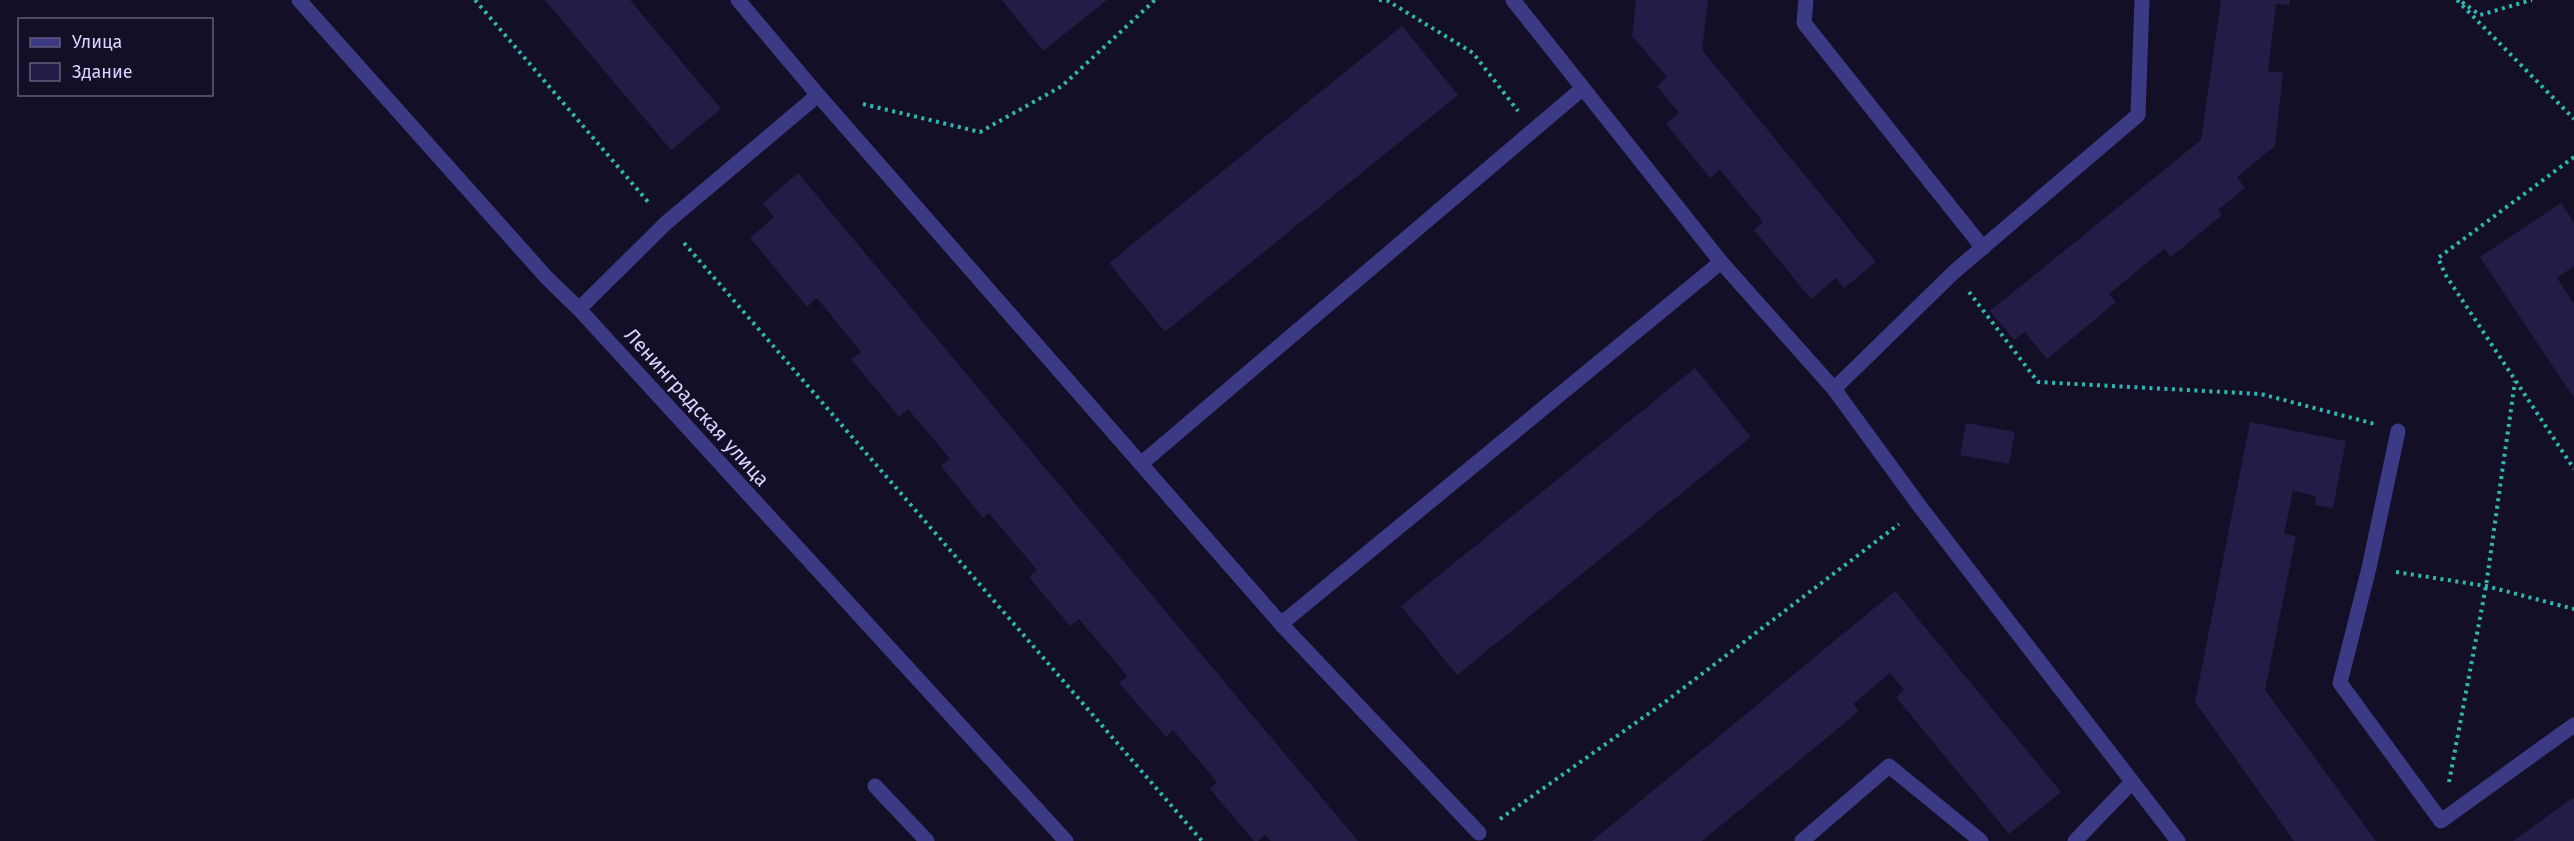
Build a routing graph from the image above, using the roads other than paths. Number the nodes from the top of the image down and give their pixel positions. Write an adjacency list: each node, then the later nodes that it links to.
1 (299, 0): 10 (street, Ленинградская улица)
2 (738, 0): 7 (street)
3 (1513, 0): 6 (street)
4 (1806, 0): 8 (street)
5 (2142, 0): 8 (street)
6 (1583, 88): 9 (street); 13 (street)
7 (818, 95): 10 (street); 13 (street)
8 (1983, 248): 11 (street)
9 (1721, 262): 11 (street); 14 (street)
10 (579, 309): 20 (street, Ленинградская улица)
11 (1834, 389): 16 (street)
12 (2398, 430): 15 (street)
13 (1142, 463): 14 (street)
14 (1281, 624): 18 (street)
15 (2574, 725)
16 (2131, 783): 23 (street); 24 (street)
17 (875, 786): 19 (street)
18 (1479, 833)
19 (927, 841)
20 (1066, 841)
21 (1802, 841): 22 (street)
22 (1981, 841)
23 (2075, 841)
24 (2178, 841)

